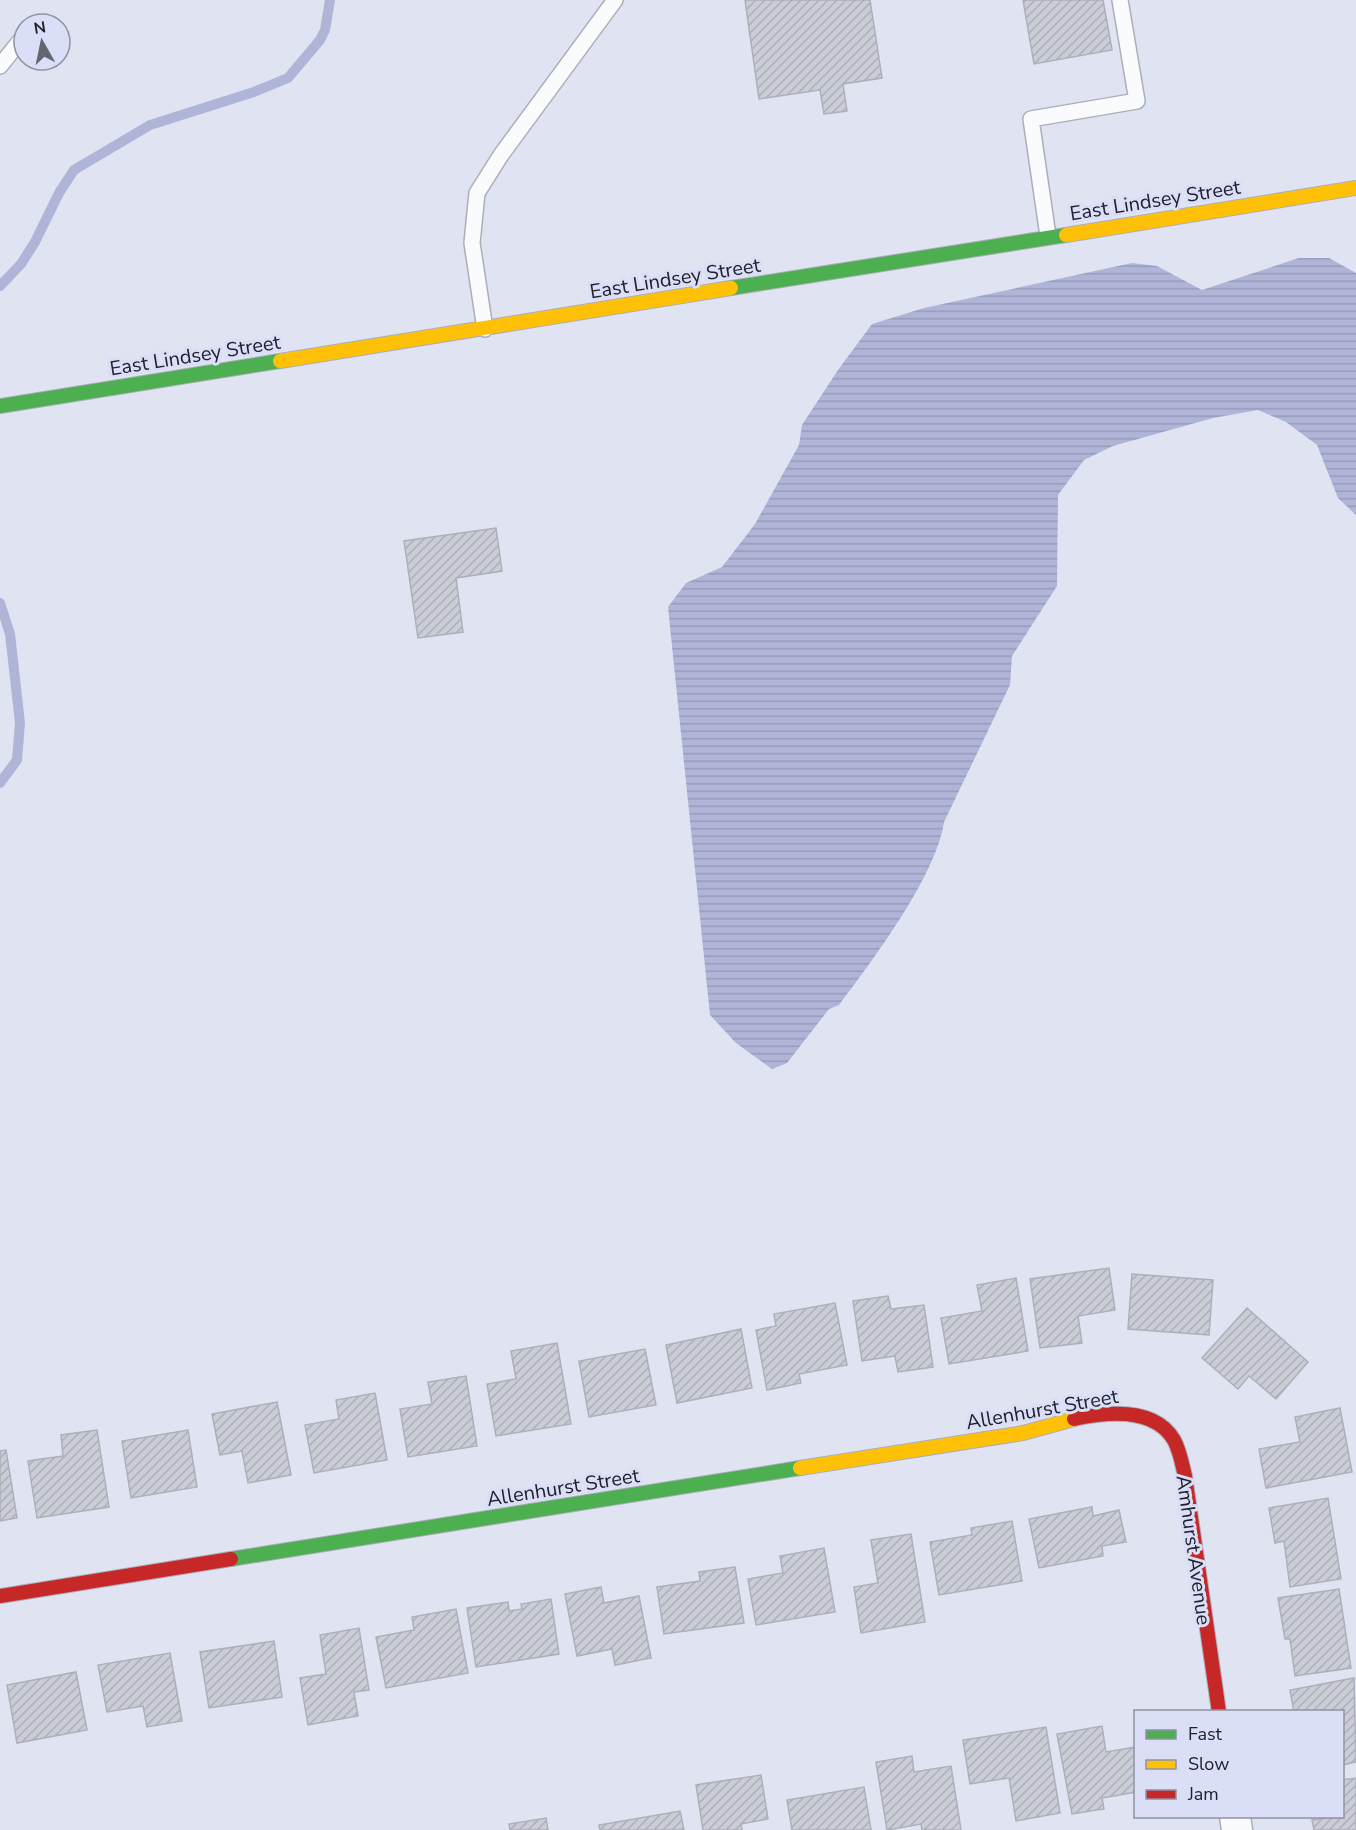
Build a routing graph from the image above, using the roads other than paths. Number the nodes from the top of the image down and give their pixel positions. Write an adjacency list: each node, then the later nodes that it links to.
1 (615, 0): 7 (lane)
2 (1120, 0): 6 (lane)
3 (12, 51): 4 (lane)
4 (0, 66)
5 (1356, 188): 6 (street, East Lindsey Street)
6 (1048, 236): 7 (street, East Lindsey Street)
7 (485, 329): 8 (street, East Lindsey Street)
8 (0, 406)
9 (1131, 1414): 10 (street, Allenhurst Street); 11 (street, Amhurst Avenue)
10 (0, 1596)
11 (1219, 1710)

